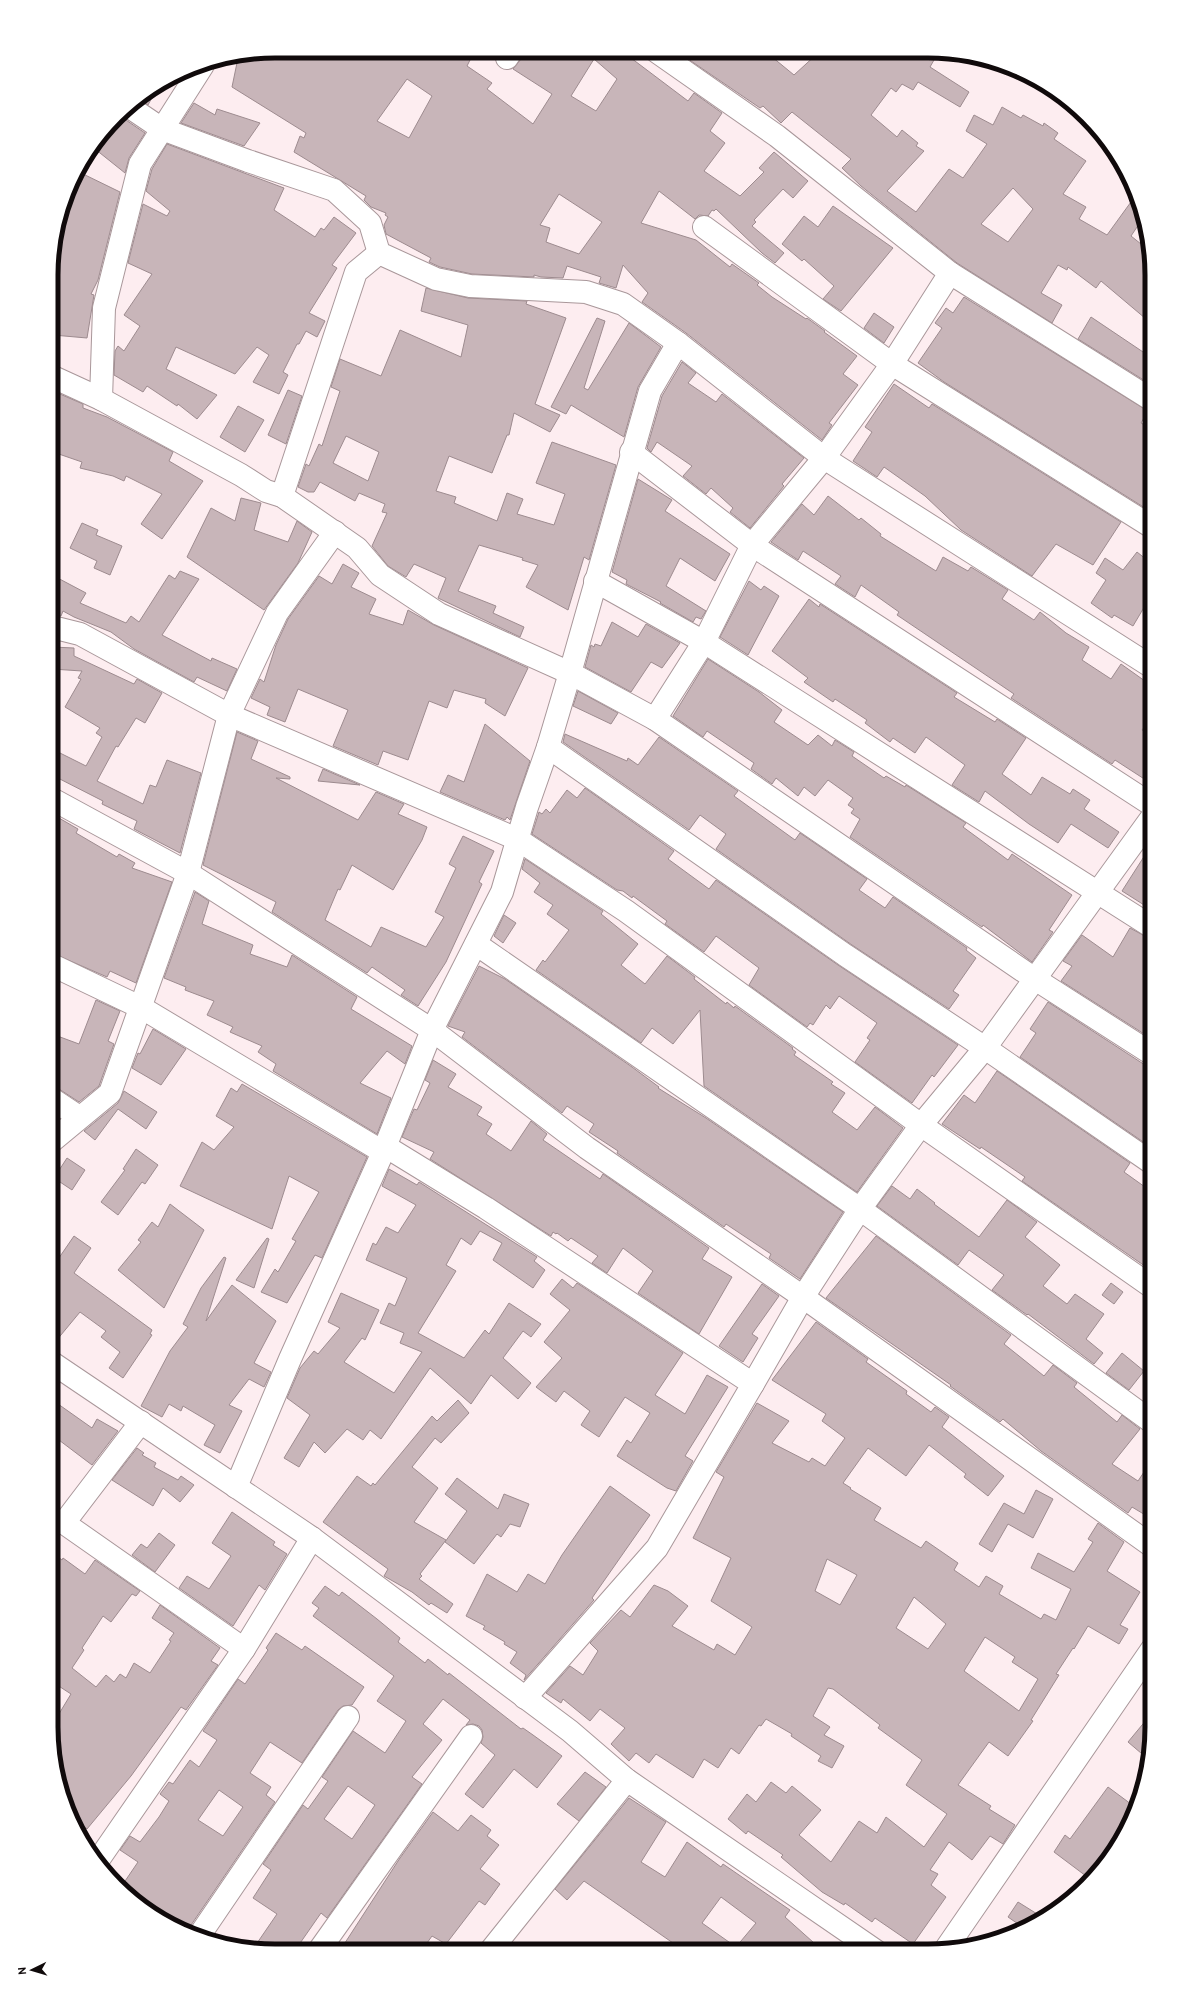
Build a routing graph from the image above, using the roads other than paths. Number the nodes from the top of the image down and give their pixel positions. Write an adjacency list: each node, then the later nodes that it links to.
1 (666, 58): 7 (street)
2 (198, 73): 4 (street)
3 (134, 110): 4 (street)
4 (162, 129): 6 (street); 12 (street)
5 (704, 227): 9 (street)
6 (379, 253): 8 (street); 15 (street)
7 (950, 273): 9 (street); 11 (street)
8 (678, 343): 13 (street); 14 (street)
9 (892, 364): 14 (street); 16 (street)
10 (58, 378): 12 (street)
11 (1145, 396)
12 (101, 398): 15 (street)
13 (631, 452): 18 (street); 19 (street)
14 (824, 458): 18 (street); 22 (street)
15 (282, 496): 17 (street)
16 (1145, 523)
17 (335, 532): 23 (street); 24 (street)
18 (752, 545): 21 (street); 27 (street)
19 (595, 581): 21 (street); 23 (street)
20 (58, 628): 24 (street)
21 (704, 642): 25 (street); 32 (street)
22 (1145, 663)
23 (570, 673): 25 (street); 26 (street)
24 (229, 714): 30 (street); 31 (street)
25 (655, 719): 36 (street)
26 (548, 747): 30 (street); 39 (street)
27 (1145, 800)
28 (58, 802): 31 (street)
29 (1145, 826): 32 (street)
30 (517, 839): 34 (street); 43 (street)
31 (188, 873): 37 (street); 38 (street)
32 (1098, 892): 33 (street); 36 (street)
33 (1145, 922)
34 (476, 944): 38 (street); 47 (street)
35 (58, 968): 37 (street)
36 (1035, 979): 39 (street); 40 (street)
37 (142, 1008): 42 (street); 45 (street)
38 (432, 1030): 45 (street); 49 (street)
39 (985, 1048): 43 (street); 46 (street)
40 (1145, 1050)
41 (58, 1103): 42 (street)
42 (79, 1117): 44 (street)
43 (921, 1125): 47 (street); 48 (street)
44 (58, 1136)
45 (384, 1149): 51 (street); 54 (street)
46 (1145, 1158)
47 (860, 1209): 49 (street); 52 (street)
48 (1145, 1282)
49 (803, 1297): 51 (street); 56 (street)
50 (58, 1366): 53 (street)
51 (753, 1384): 59 (street)
52 (1145, 1417)
53 (141, 1422): 54 (street); 57 (street)
54 (236, 1487): 55 (street)
55 (312, 1538): 57 (street); 59 (street)
56 (1145, 1541)
57 (244, 1649): 63 (street)
58 (1145, 1659): 65 (street)
59 (525, 1698): 62 (street)
60 (348, 1717): 64 (street)
61 (471, 1736): 66 (street)
62 (627, 1780): 67 (street); 68 (street)
63 (101, 1856)
64 (203, 1931)
65 (950, 1943)
66 (324, 1944)
67 (496, 1944)
68 (866, 1944)

